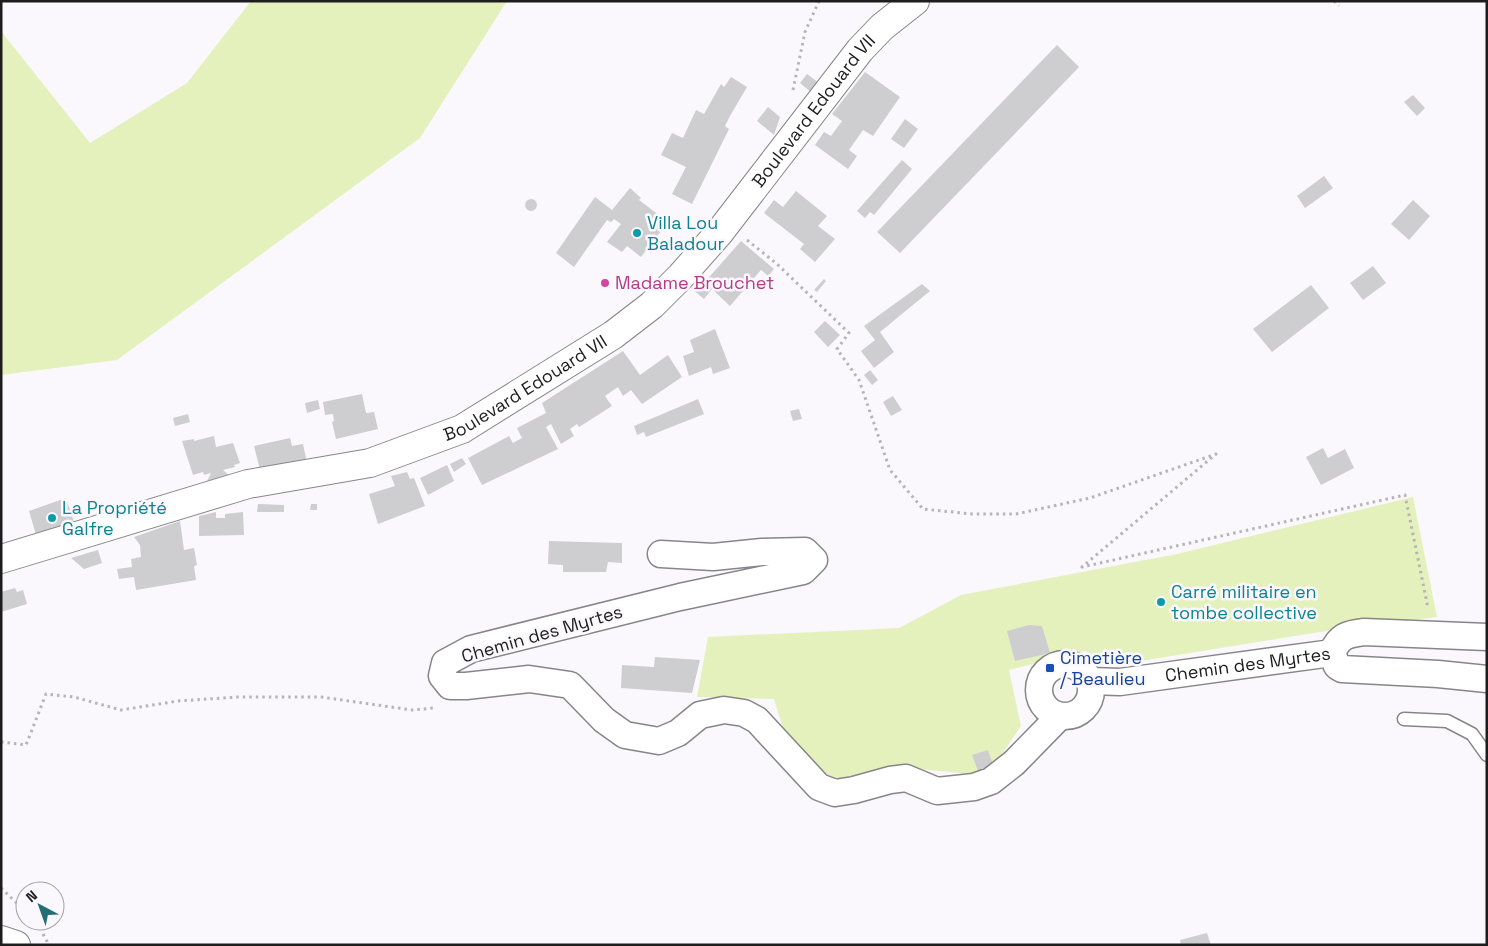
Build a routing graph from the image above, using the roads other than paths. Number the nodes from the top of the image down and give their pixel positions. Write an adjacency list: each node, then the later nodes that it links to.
1 (915, 1): 3 (street, Boulevard Edouard VII)
2 (661, 554): 8 (street, Chemin des Myrtes)
3 (1, 559)
4 (1487, 637): 5 (street, Chemin des Myrtes)
5 (1332, 653): 6 (street); 7 (street, Chemin des Myrtes)
6 (1487, 679)
7 (1090, 681): 8 (street); 8 (street)
8 (1060, 716)
9 (1404, 719): 10 (lane)
10 (1487, 755)
11 (1, 940): 12 (street)
12 (16, 945)

